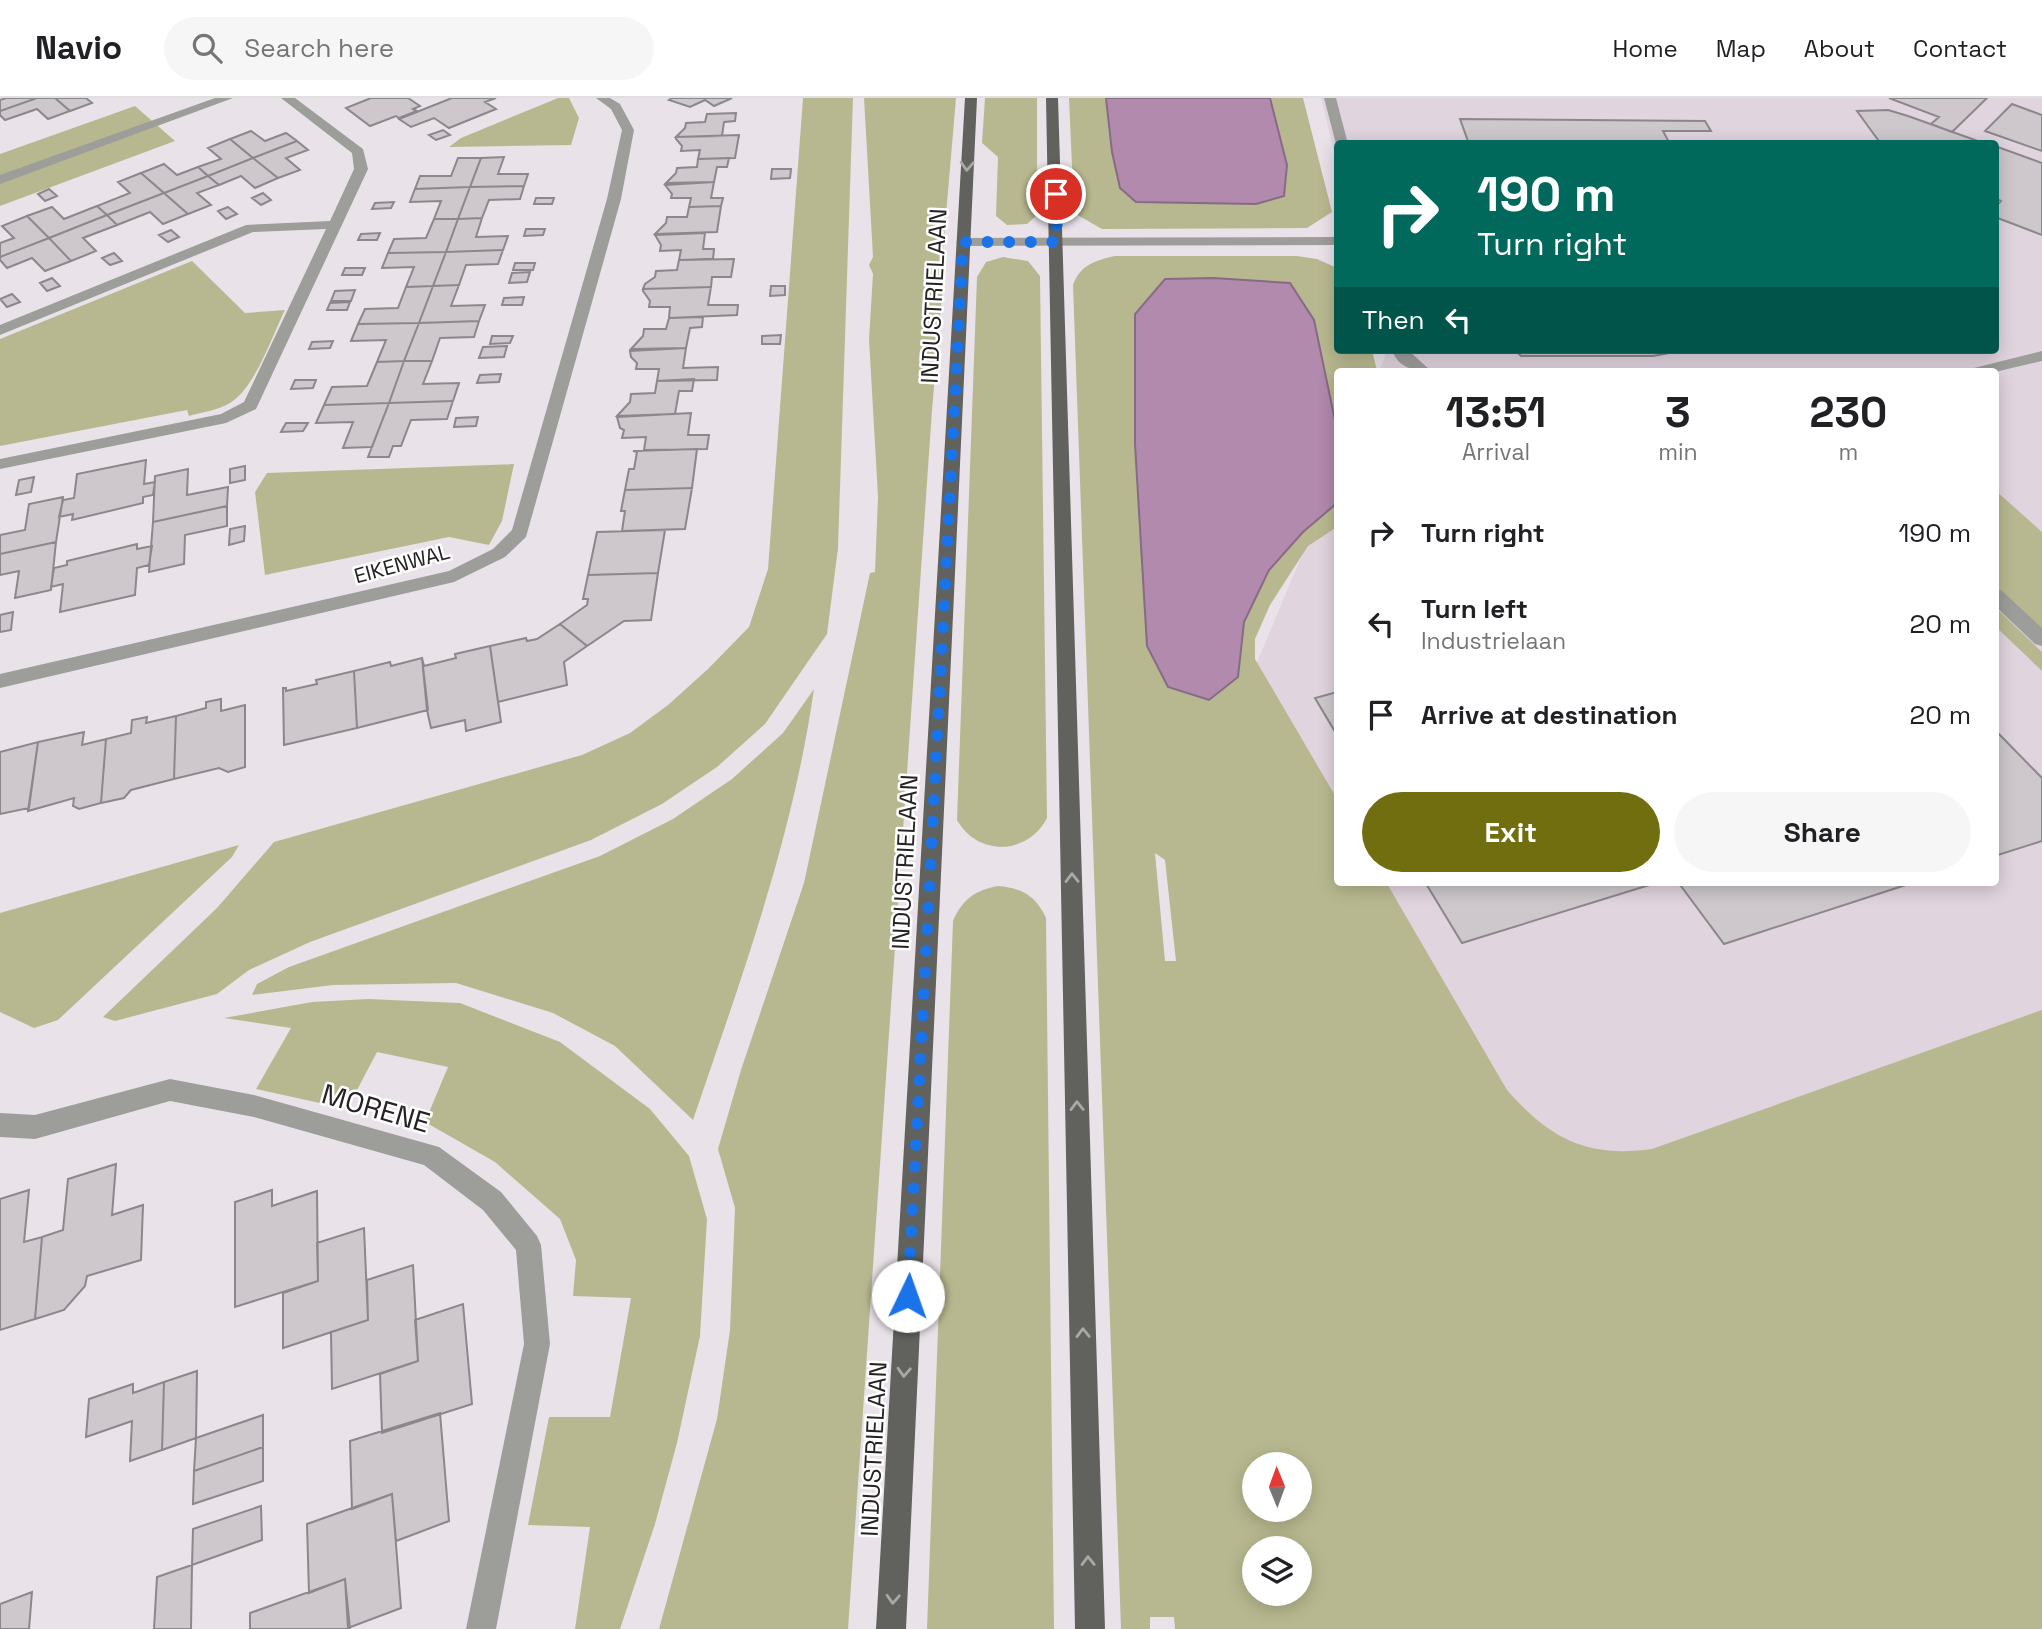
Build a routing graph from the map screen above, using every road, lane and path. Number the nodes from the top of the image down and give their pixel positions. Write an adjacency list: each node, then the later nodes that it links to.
1 (227, 98): 8 (street)
2 (287, 98): 9 (street)
3 (602, 98): 21 (street, EIKENWAL)
4 (971, 98): 11 (main road, INDUSTRIELAAN, one-way to 11)
5 (1052, 98): 12 (main road)
6 (1330, 98): 7 (street)
7 (1341, 140)
8 (0, 180)
9 (335, 225): 13 (street); 18 (street)
10 (1334, 241): 12 (street)
11 (963, 242): 12 (street); 24 (main road, INDUSTRIELAAN, one-way to 24)
12 (1057, 242): 25 (main road, one-way to 12)
13 (0, 330)
14 (1401, 354): 16 (street)
15 (2042, 356): 17 (street)
16 (1419, 368)
17 (1992, 368)
18 (0, 464)
19 (1999, 599): 20 (street)
20 (2042, 639)
21 (0, 681)
22 (0, 1125): 23 (street, MORENE)
23 (481, 1629)
24 (891, 1629)
25 (1090, 1629)

